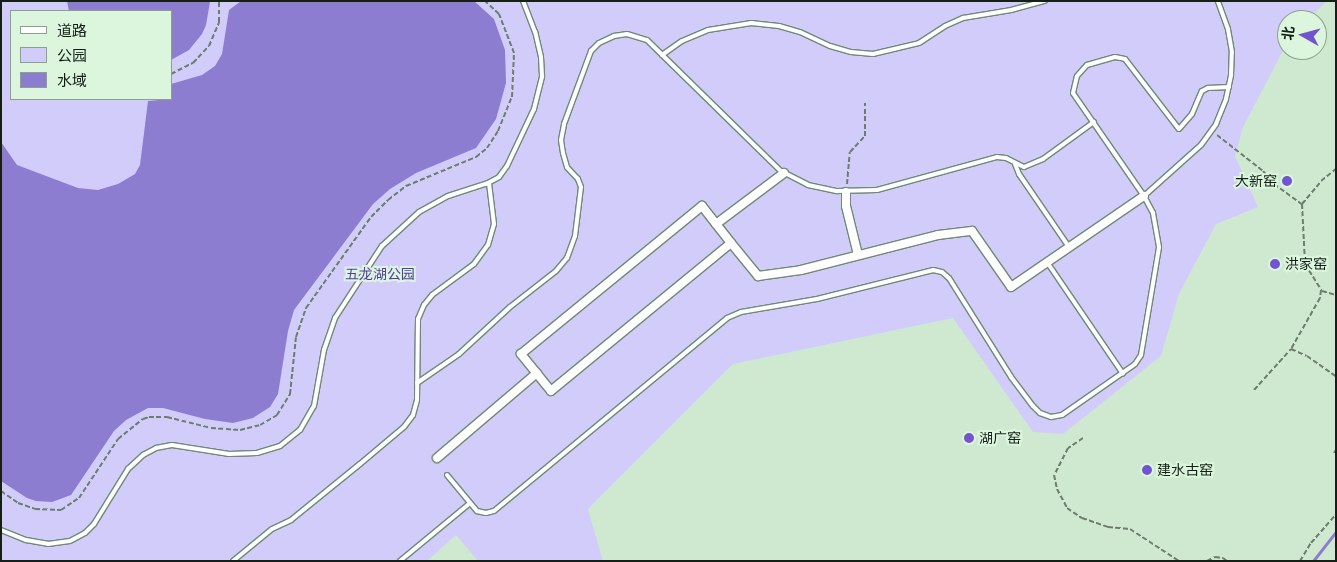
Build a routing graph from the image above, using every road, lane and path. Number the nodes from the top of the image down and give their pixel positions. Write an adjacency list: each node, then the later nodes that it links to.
1 (219, 1): 7 (path)
2 (486, 1): 35 (path)
3 (523, 1): 15 (lane)
4 (1045, 1): 6 (lane)
5 (1218, 1): 8 (lane)
6 (662, 55): 14 (lane); 30 (lane)
7 (172, 74)
8 (1229, 87): 10 (lane); 11 (lane)
9 (865, 103): 16 (path)
10 (1094, 122): 12 (lane); 17 (lane)
11 (1211, 130): 17 (lane); 18 (path)
12 (1015, 164): 16 (lane); 21 (lane)
13 (1336, 169): 18 (path)
14 (784, 173): 16 (lane); 19 (street)
15 (489, 183): 30 (lane); 38 (lane)
16 (846, 192): 22 (street)
17 (1144, 196): 21 (street); 28 (lane)
18 (1302, 204): 24 (path)
19 (716, 224): 20 (street); 27 (street)
20 (731, 243): 22 (street); 27 (street)
21 (1069, 247): 23 (street)
22 (858, 255): 23 (street)
23 (1047, 262): 28 (lane)
24 (1321, 291): 25 (path); 26 (path)
25 (1336, 295)
26 (1291, 349): 29 (path); 31 (path)
27 (536, 373): 33 (street)
28 (1123, 374): 36 (lane)
29 (1336, 376)
30 (417, 383): 39 (lane)
31 (1254, 390)
32 (1083, 438): 41 (path)
33 (437, 458)
34 (447, 475): 36 (lane)
35 (1, 491)
36 (468, 504): 40 (lane)
37 (1336, 514): 44 (path)
38 (1, 530)
39 (234, 561)
40 (400, 561)
41 (1180, 561)
42 (1207, 561): 43 (path)
43 (1227, 561)
44 (1300, 561)

